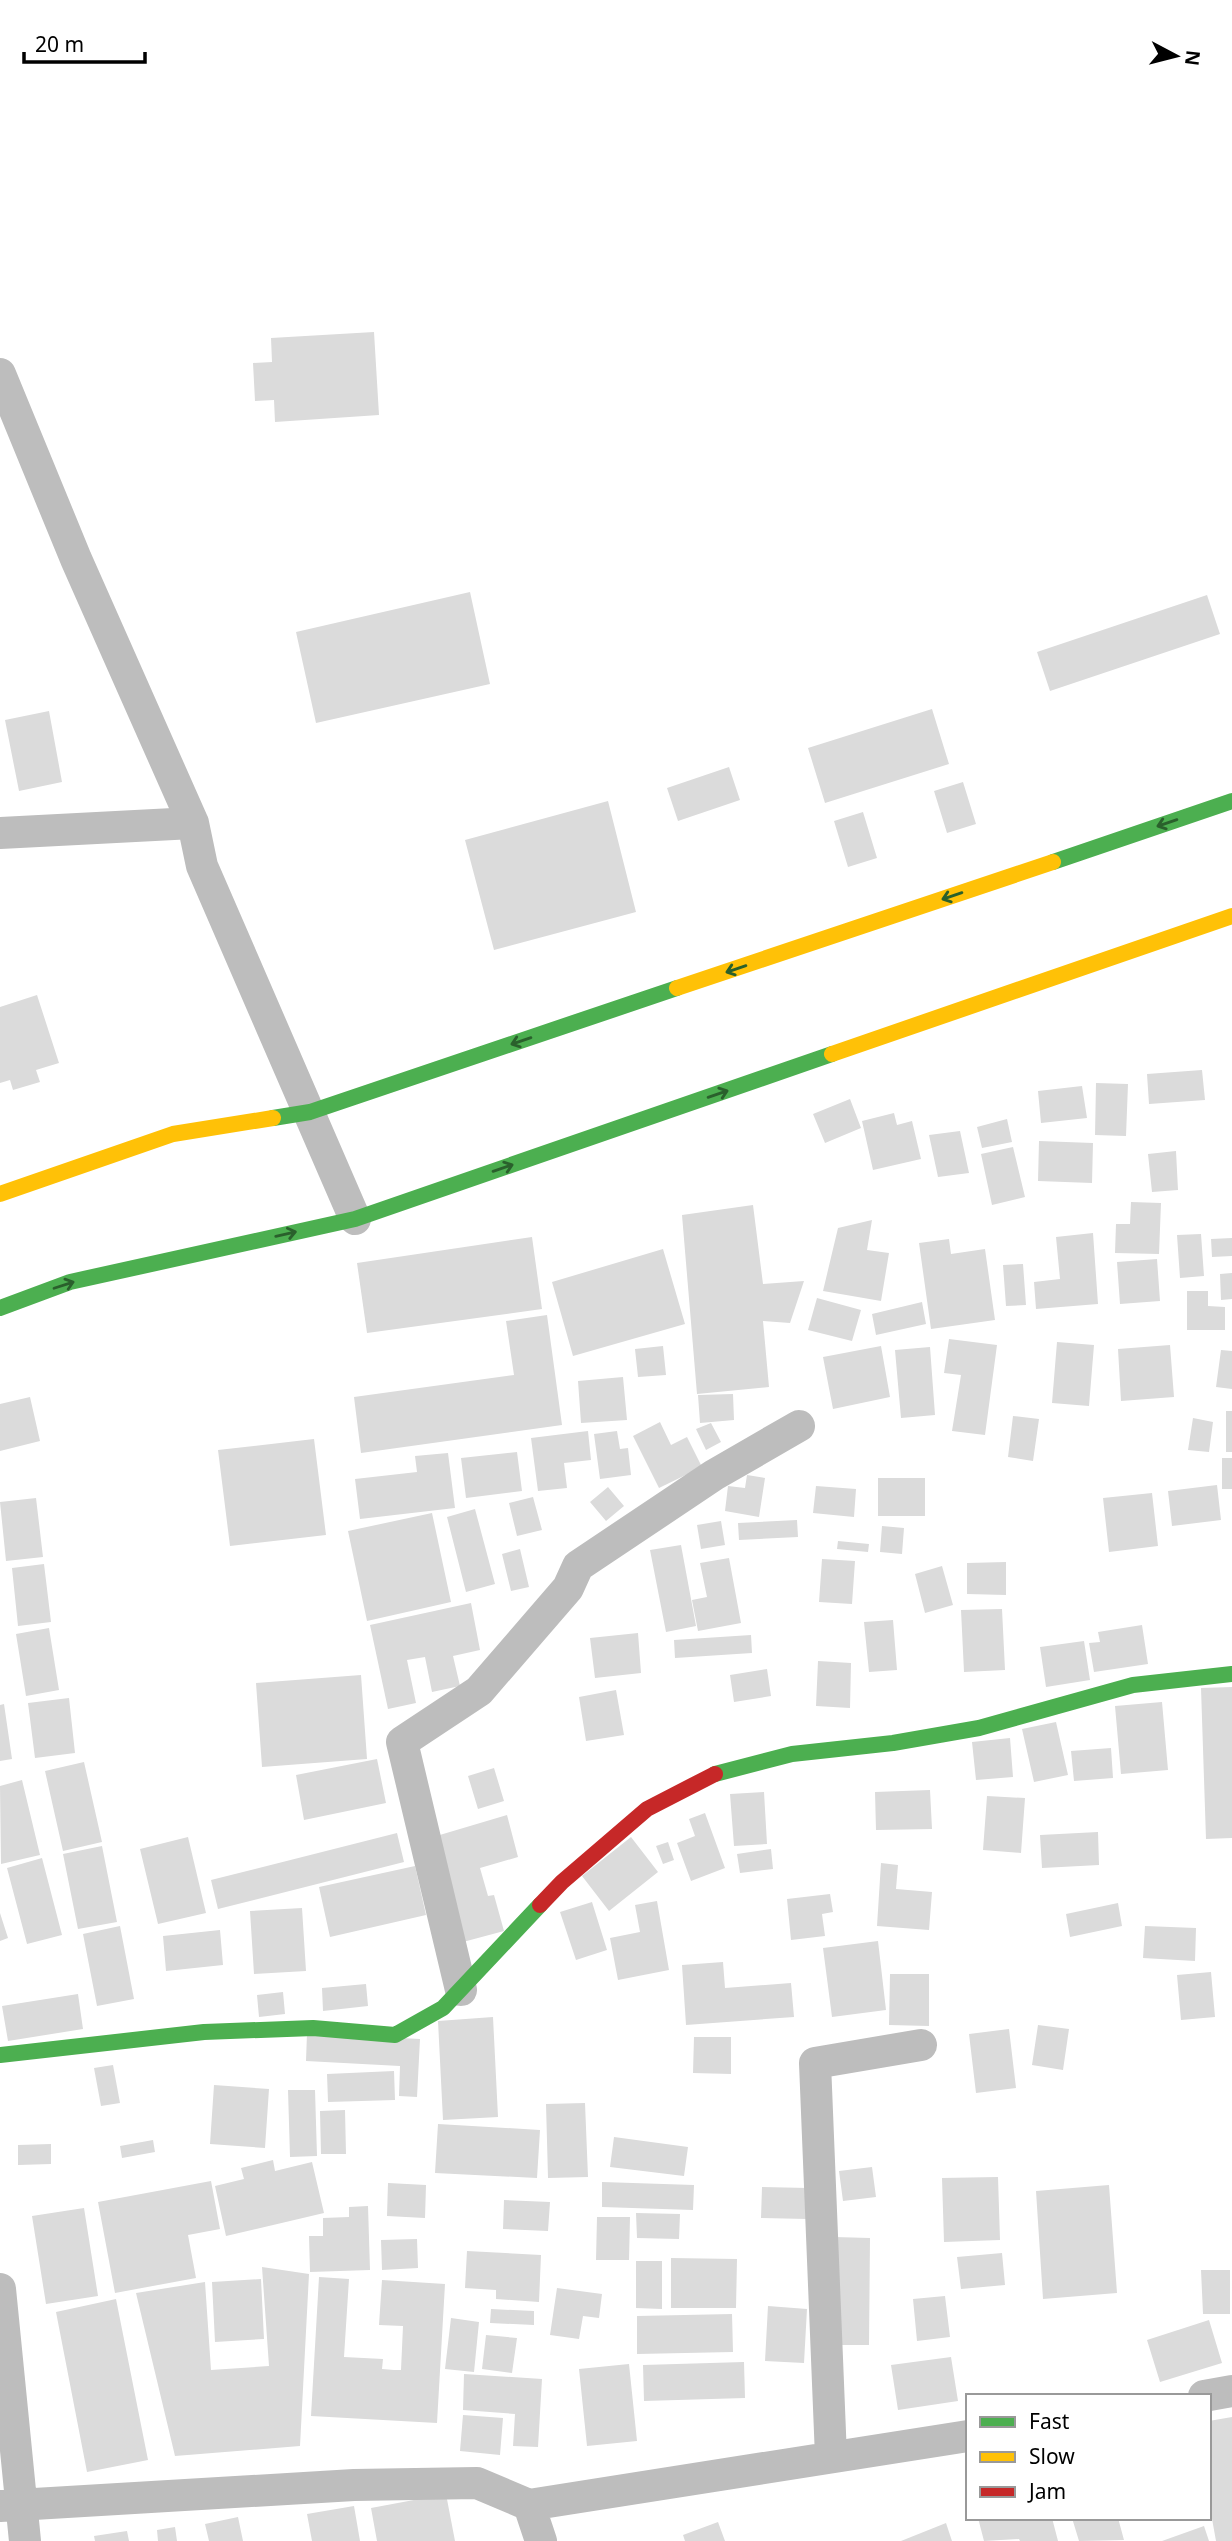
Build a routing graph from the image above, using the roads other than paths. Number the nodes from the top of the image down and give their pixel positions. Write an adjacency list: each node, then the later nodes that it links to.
1 (0, 374): 3 (street)
2 (1232, 801): 6 (main road, one-way to 6)
3 (193, 823): 4 (street); 6 (street)
4 (0, 833)
5 (1232, 916): 8 (main road, one-way to 5)
6 (310, 1112): 7 (main road); 8 (street)
7 (0, 1194)
8 (355, 1219): 9 (main road, one-way to 8)
9 (0, 1308)
10 (799, 1426): 12 (street)
11 (1232, 1674): 12 (main road)
12 (461, 1990): 14 (main road)
13 (921, 2045): 19 (street)
14 (0, 2055)
15 (0, 2289): 21 (street)
16 (1232, 2391): 17 (street)
17 (1211, 2395)
18 (966, 2436): 19 (street)
19 (831, 2457): 20 (street)
20 (529, 2505): 21 (street); 23 (street)
21 (11, 2506): 22 (street)
22 (25, 2541)
23 (541, 2541)

